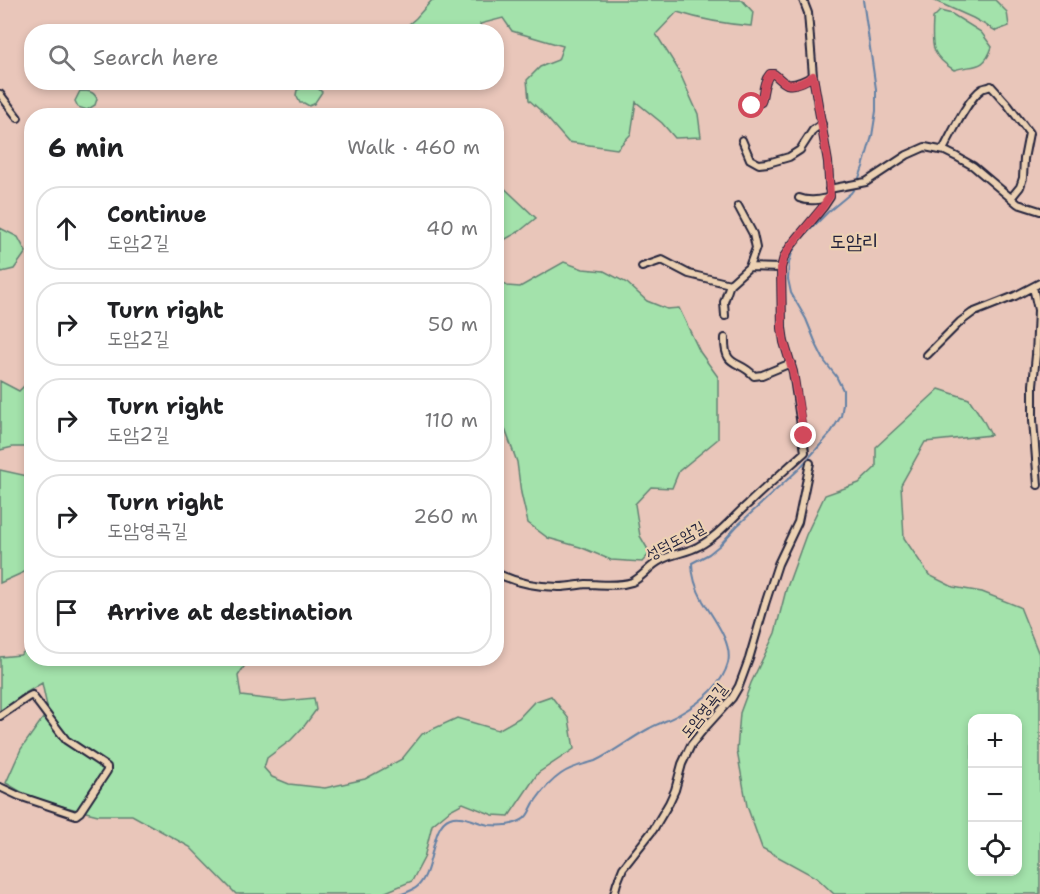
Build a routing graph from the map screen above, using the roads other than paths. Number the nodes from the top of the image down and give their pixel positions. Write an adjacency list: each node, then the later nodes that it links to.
1 (803, 0): 2 (street)
2 (813, 76): 4 (street); 6 (street)
3 (0, 94): 5 (street)
4 (752, 106)
5 (18, 118)
6 (822, 124): 7 (street); 9 (street)
7 (742, 140)
8 (943, 150): 9 (street); 12 (street); 12 (street)
9 (829, 189): 11 (street)
10 (799, 198): 11 (street)
11 (828, 198): 17 (street)
12 (1011, 198): 14 (street)
13 (738, 206): 16 (street)
14 (1040, 211)
15 (642, 267): 18 (street)
16 (749, 267): 17 (street); 18 (street)
17 (781, 268): 23 (street)
18 (730, 284): 20 (street)
19 (1037, 285): 22 (street); 25 (street)
20 (725, 316)
21 (725, 338): 23 (street)
22 (927, 355)
23 (791, 363): 26 (street, 성덕도암길)
24 (810, 463): 29 (street, 도암영곡길)
25 (1038, 485)
26 (504, 576)
27 (0, 716): 28 (street)
28 (0, 787)
29 (614, 894)

